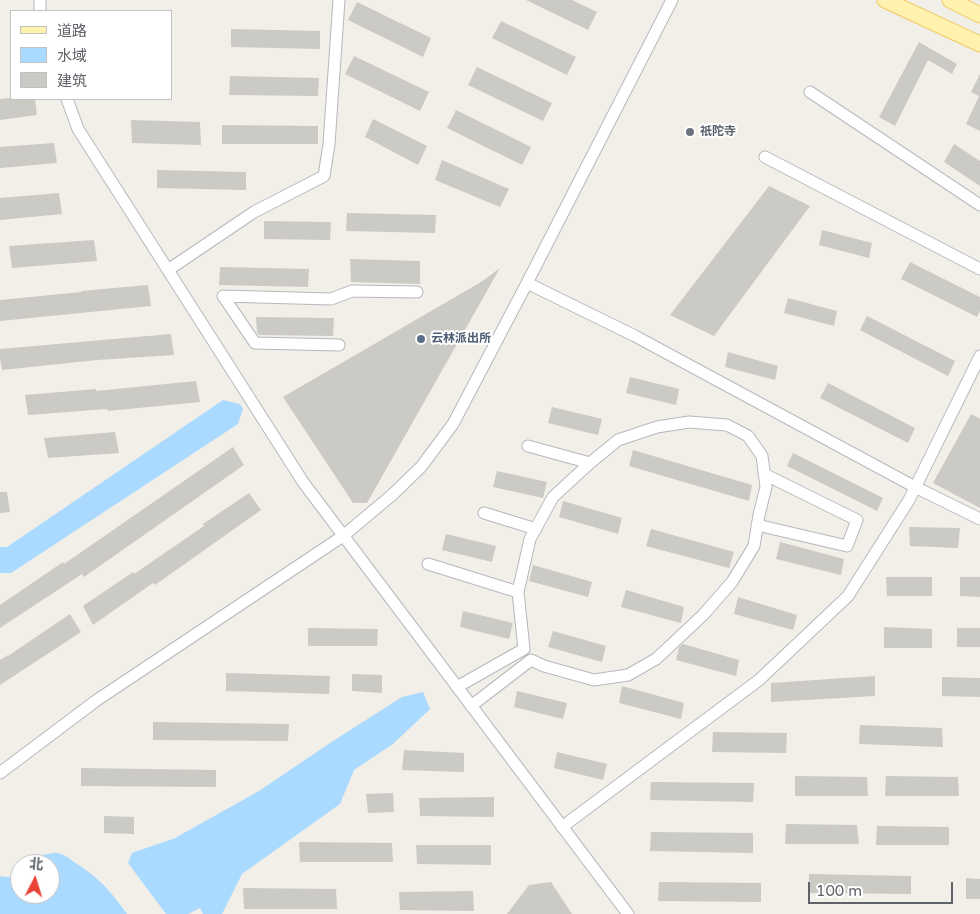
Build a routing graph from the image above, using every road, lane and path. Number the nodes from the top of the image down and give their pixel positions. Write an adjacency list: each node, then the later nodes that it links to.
1 (339, 0): 12 (street)
2 (672, 0): 13 (street)
3 (885, 0): 6 (main road)
4 (950, 0): 5 (main road)
5 (980, 15)
6 (980, 44)
7 (810, 92): 10 (street)
8 (66, 100): 12 (street)
9 (766, 157): 11 (street)
10 (980, 206)
11 (980, 269)
12 (168, 270): 25 (street)
13 (527, 283): 20 (street); 25 (street)
14 (417, 292): 15 (street)
15 (338, 345)
16 (980, 356): 20 (street)
17 (528, 446): 18 (street)
18 (590, 463): 19 (street); 24 (street)
19 (764, 474): 23 (street); 23 (street)
20 (915, 487): 22 (street); 31 (street)
21 (484, 513): 24 (street)
22 (980, 519)
23 (757, 525): 29 (street)
24 (536, 528): 27 (street)
25 (343, 536): 28 (street); 30 (street)
26 (428, 564): 27 (street)
27 (518, 592): 28 (street)
28 (457, 687): 29 (street)
29 (472, 706): 31 (street)
30 (0, 773)
31 (562, 827): 32 (street)
32 (628, 914)

